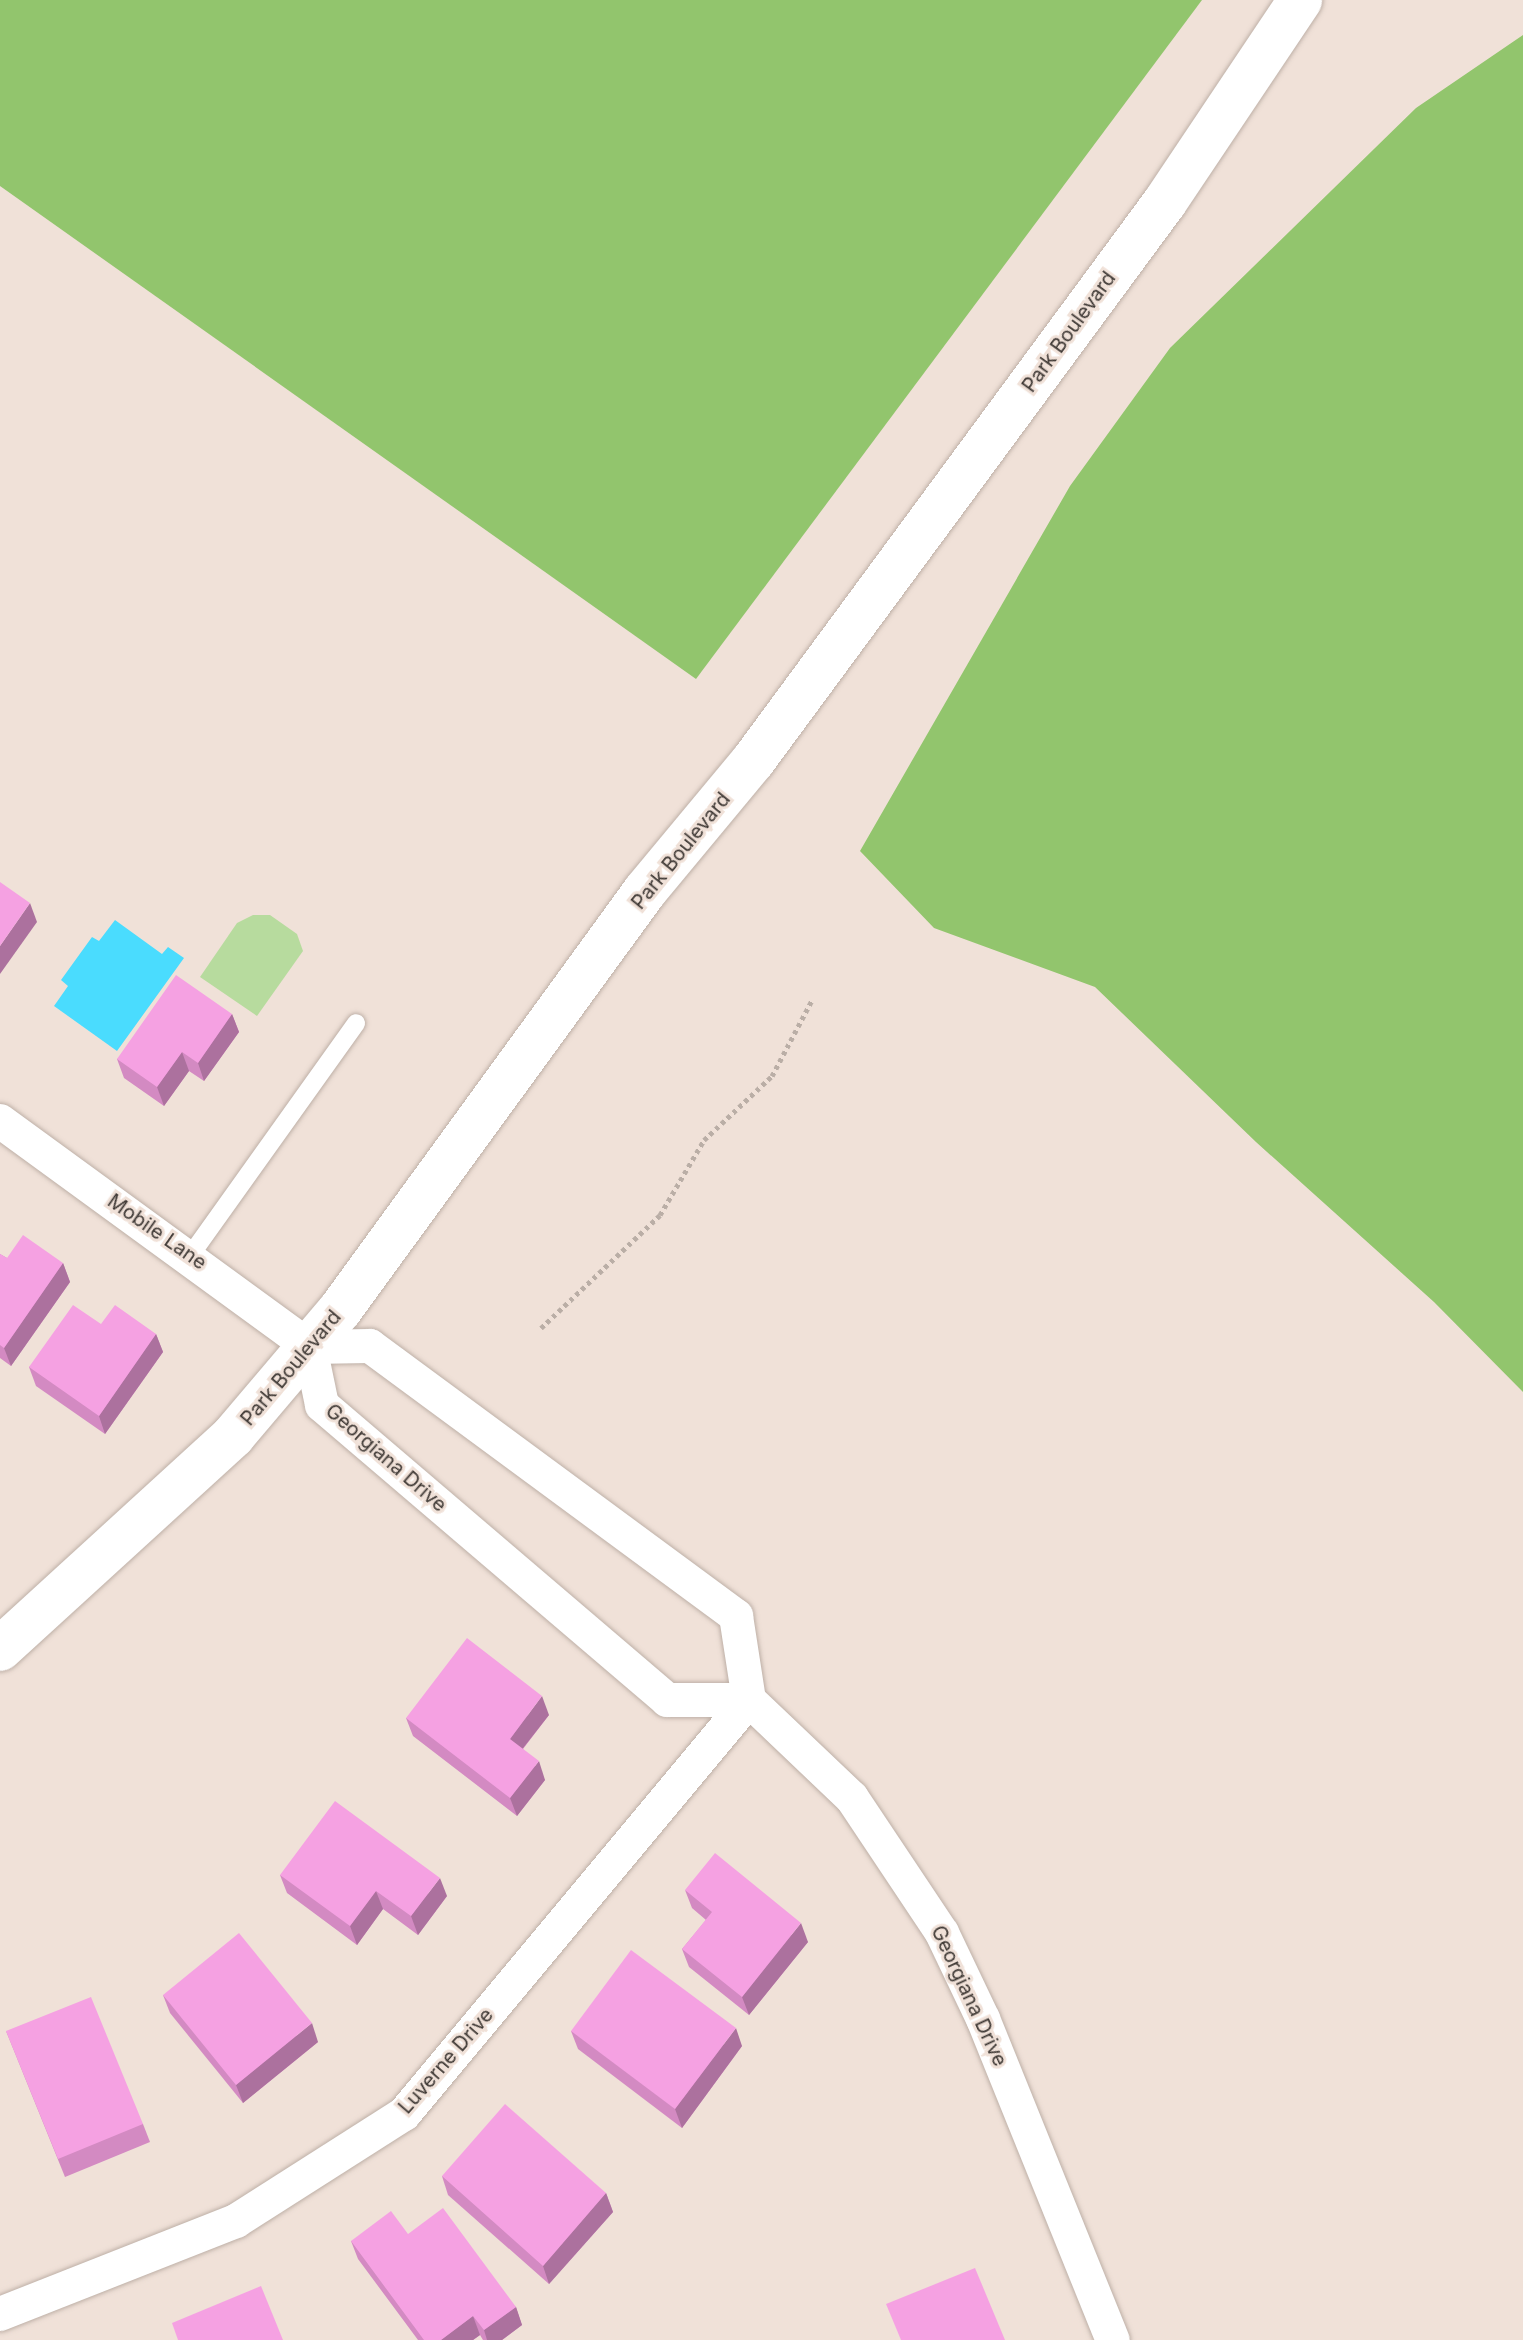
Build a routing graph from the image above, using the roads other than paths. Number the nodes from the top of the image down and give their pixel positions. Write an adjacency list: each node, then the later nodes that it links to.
1 (1300, 0): 5 (main road, Park Boulevard)
2 (356, 1023): 4 (lane)
3 (0, 1121): 4 (street, Mobile Lane)
4 (190, 1256): 5 (street, Mobile Lane)
5 (310, 1347): 6 (main road, Park Boulevard); 7 (street, Georgiana Drive); 7 (street)
6 (0, 1649)
7 (749, 1700): 8 (street, Luverne Drive); 9 (street, Georgiana Drive)
8 (0, 2314)
9 (1113, 2340)

